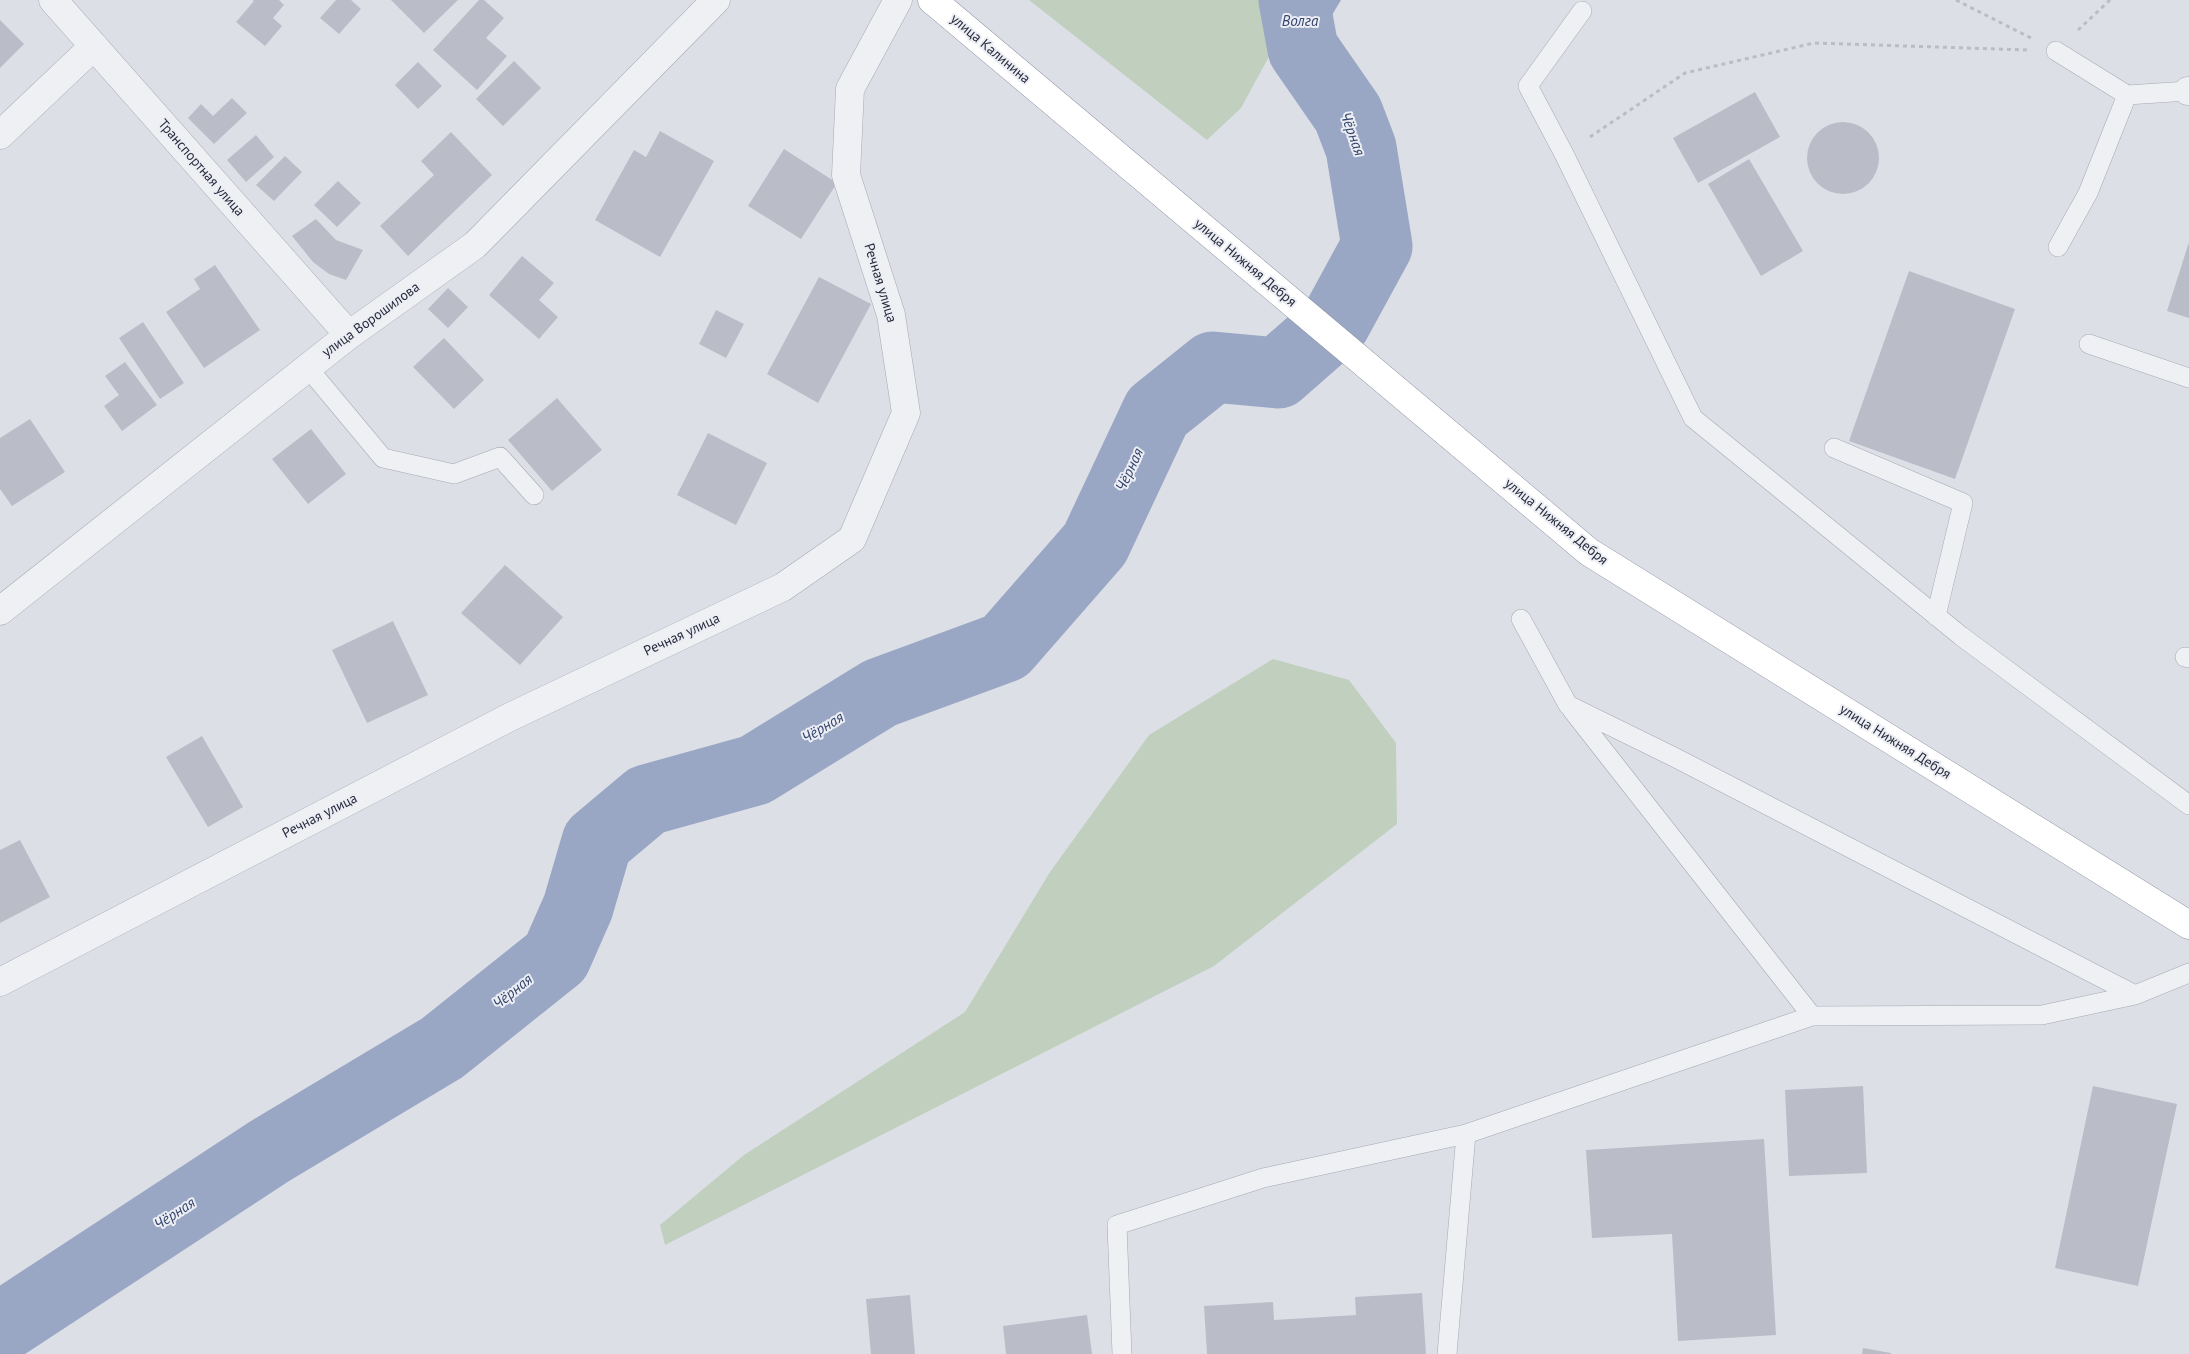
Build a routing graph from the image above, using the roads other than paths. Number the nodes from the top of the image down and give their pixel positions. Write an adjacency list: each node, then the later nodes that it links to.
1 (53, 0): 6 (street, Транспортная улица)
2 (716, 0): 13 (street, улица Ворошилова)
3 (898, 0): 26 (street, Речная улица)
4 (932, 0): 10 (highway, улица Калинина)
5 (1582, 10): 20 (lane)
6 (94, 46): 11 (street); 13 (street, Транспортная улица)
7 (2056, 51): 9 (lane)
8 (2189, 91): 9 (lane)
9 (2127, 95): 12 (lane)
10 (1049, 98): 24 (highway, улица Нижняя Дебря)
11 (0, 135)
12 (2058, 247)
13 (349, 335): 15 (street, улица Ворошилова)
14 (2089, 344): 16 (lane)
15 (308, 368): 18 (lane); 19 (street, улица Ворошилова)
16 (2189, 378)
17 (1834, 448): 20 (lane)
18 (534, 495)
19 (0, 611)
20 (1936, 616): 23 (lane)
21 (1521, 619): 22 (lane)
22 (1568, 705): 27 (lane); 28 (lane)
23 (2189, 805)
24 (2189, 925)
25 (2189, 974): 27 (lane)
26 (0, 982)
27 (2134, 995): 28 (lane)
28 (1812, 1016): 29 (lane)
29 (1466, 1134): 30 (lane); 31 (lane)
30 (1122, 1354)
31 (1447, 1354)

